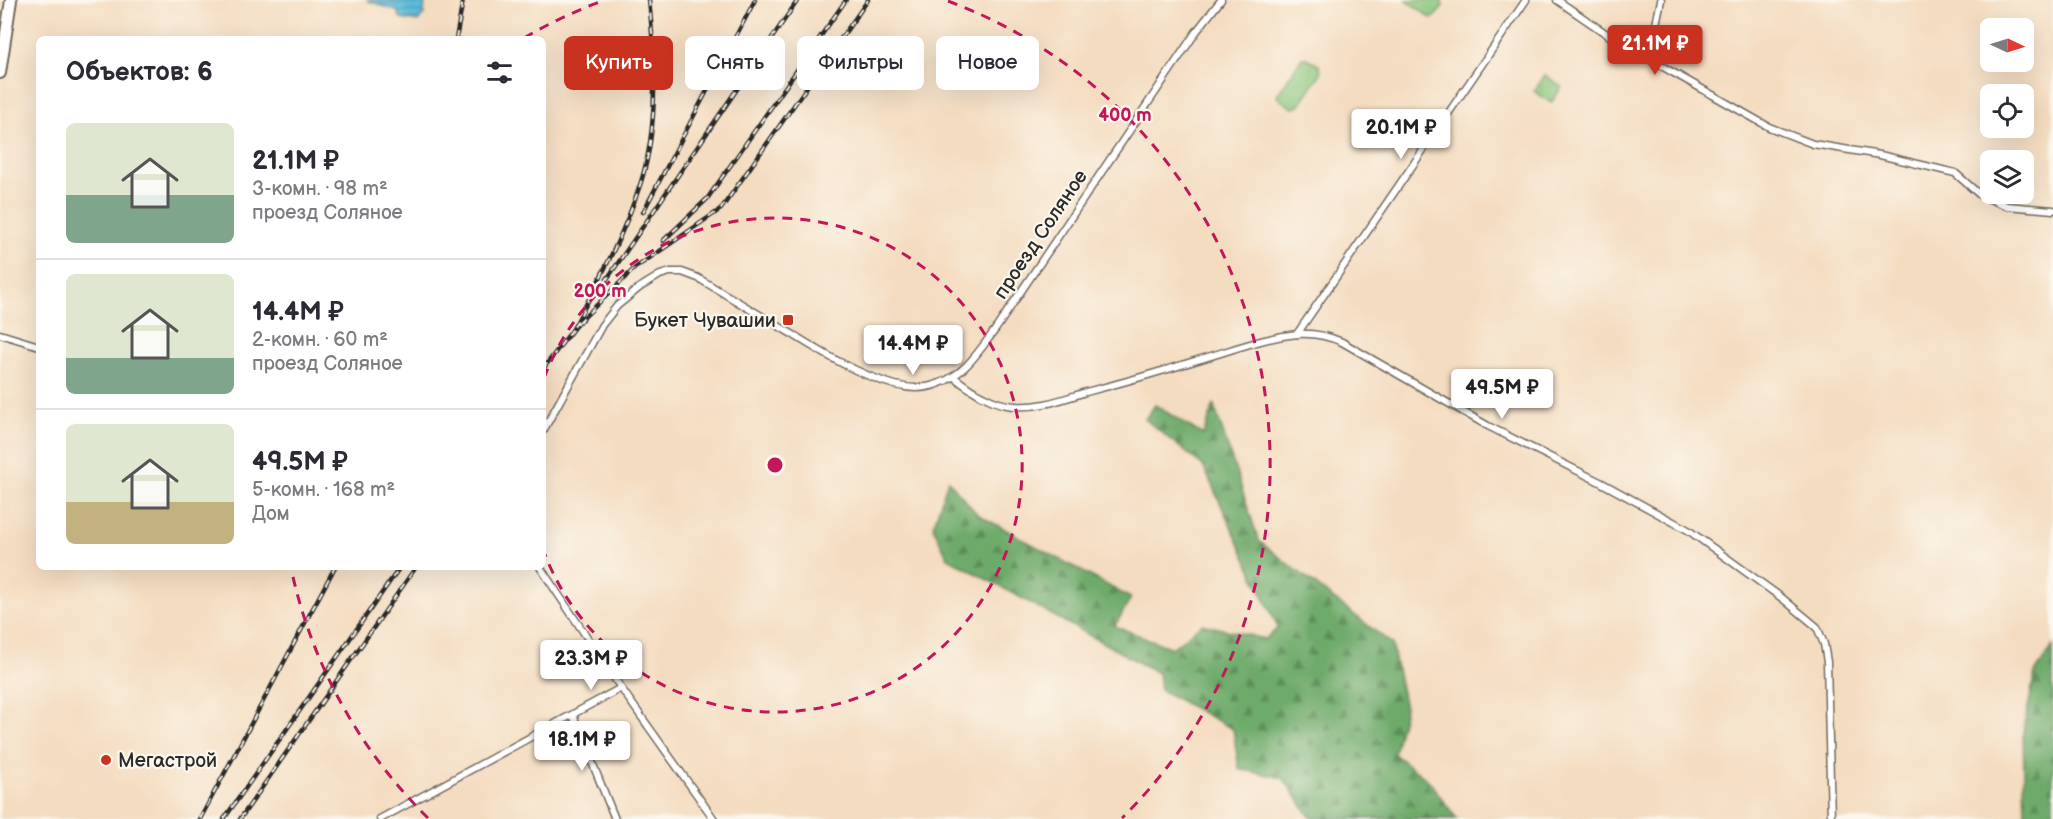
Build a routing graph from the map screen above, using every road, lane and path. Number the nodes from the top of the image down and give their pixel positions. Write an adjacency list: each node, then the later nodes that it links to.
1 (11, 0): 7 (main road)
2 (1221, 0): 12 (street, проезд Соляное)
3 (1526, 0): 10 (street)
4 (1557, 0): 6 (street)
5 (1661, 0): 6 (street)
6 (1649, 59): 8 (street)
7 (0, 73)
8 (2053, 210)
9 (0, 334): 11 (street)
10 (1296, 334): 12 (street); 20 (street)
11 (36, 345)
12 (954, 377): 13 (street, проезд Соляное)
13 (546, 426)
14 (542, 570): 15 (street)
15 (621, 688): 16 (street); 19 (street)
16 (573, 715): 17 (street); 18 (street)
17 (380, 819)
18 (615, 819)
19 (714, 819)
20 (1831, 819)

